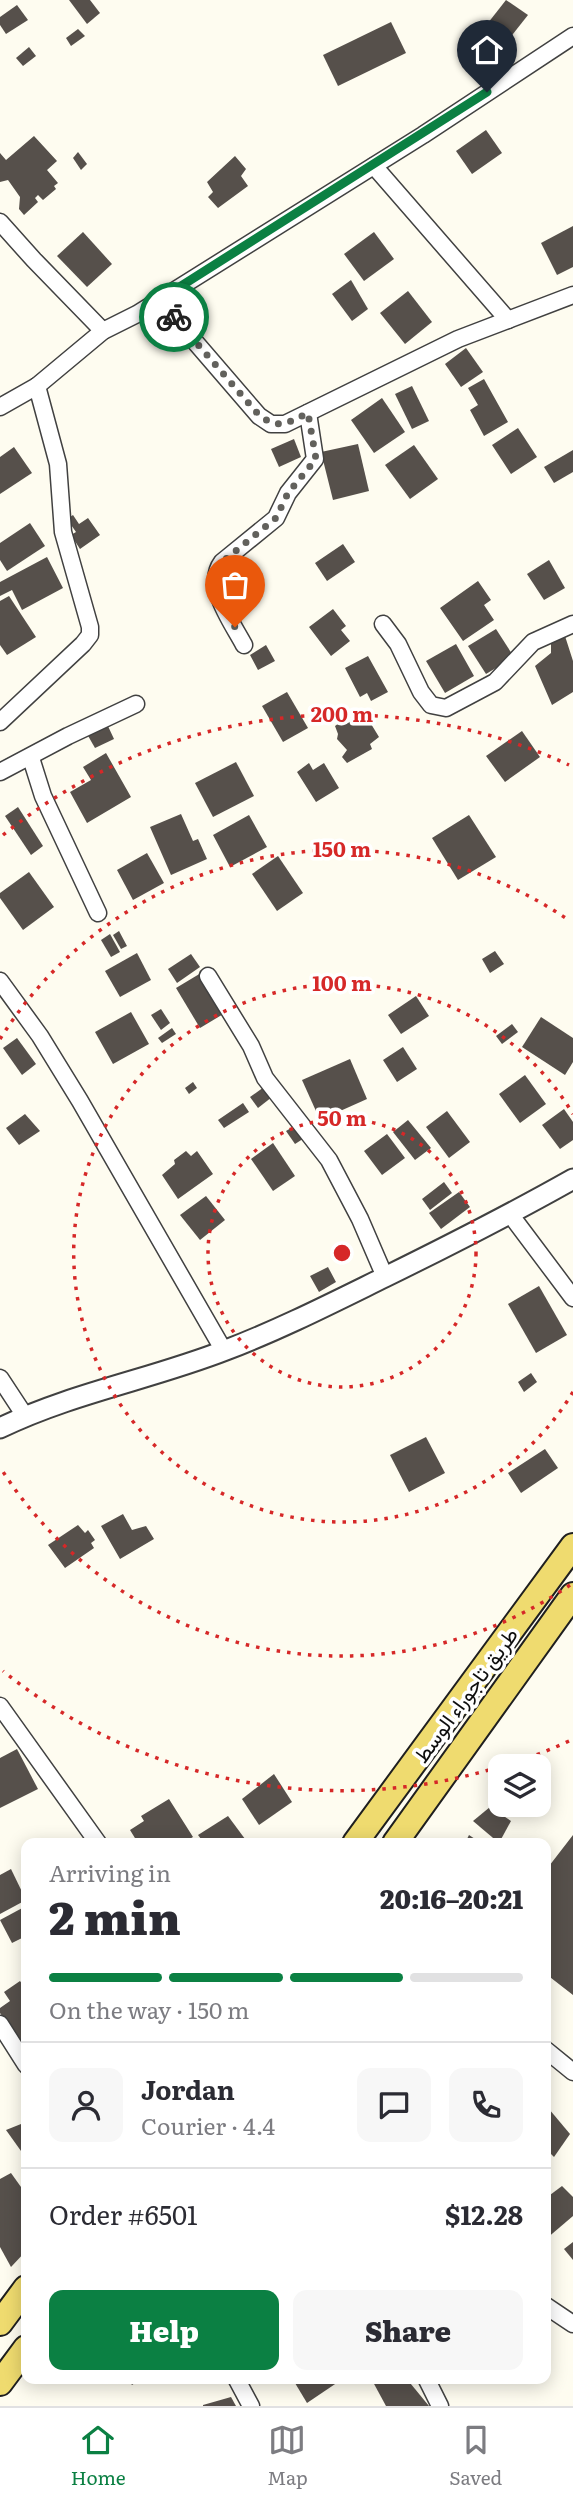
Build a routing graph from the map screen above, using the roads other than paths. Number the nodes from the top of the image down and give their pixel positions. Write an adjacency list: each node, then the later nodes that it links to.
1 (573, 36): 2 (street)
2 (374, 166): 5 (street); 6 (street)
3 (0, 222): 7 (street)
4 (573, 295): 6 (street)
5 (159, 300): 7 (street); 10 (street)
6 (508, 320): 10 (street)
7 (103, 331): 8 (street)
8 (37, 386): 9 (street); 15 (street)
9 (0, 407)
10 (308, 413): 13 (street)
11 (383, 624): 12 (street)
12 (573, 624)
13 (244, 645)
14 (136, 704): 16 (street)
15 (0, 722)
16 (31, 758): 17 (street); 18 (street)
17 (0, 772)
18 (99, 913)
19 (208, 976): 23 (street)
20 (0, 981): 25 (street)
21 (573, 1179): 22 (street)
22 (510, 1214): 23 (street); 24 (street)
23 (386, 1277): 25 (street)
24 (573, 1298)
25 (224, 1351): 27 (street)
26 (0, 1378): 27 (street)
27 (25, 1416): 28 (street)
28 (0, 1427)
29 (573, 1546): 33 (main road, طريق تاجوراء الوسط)
30 (573, 1595): 34 (main road)
31 (0, 1706): 32 (street)
32 (94, 1838)
33 (359, 1838)
34 (399, 1838)
35 (0, 2024): 37 (street)
36 (551, 2054): 38 (street)
37 (21, 2057)
38 (573, 2072)
39 (21, 2295): 41 (main road)
40 (551, 2309): 42 (street)
41 (0, 2323)
42 (573, 2324)
43 (21, 2355): 44 (main road)
44 (0, 2383)
45 (239, 2384): 47 (street)
46 (429, 2384): 48 (street)
47 (251, 2406)
48 (440, 2406)

